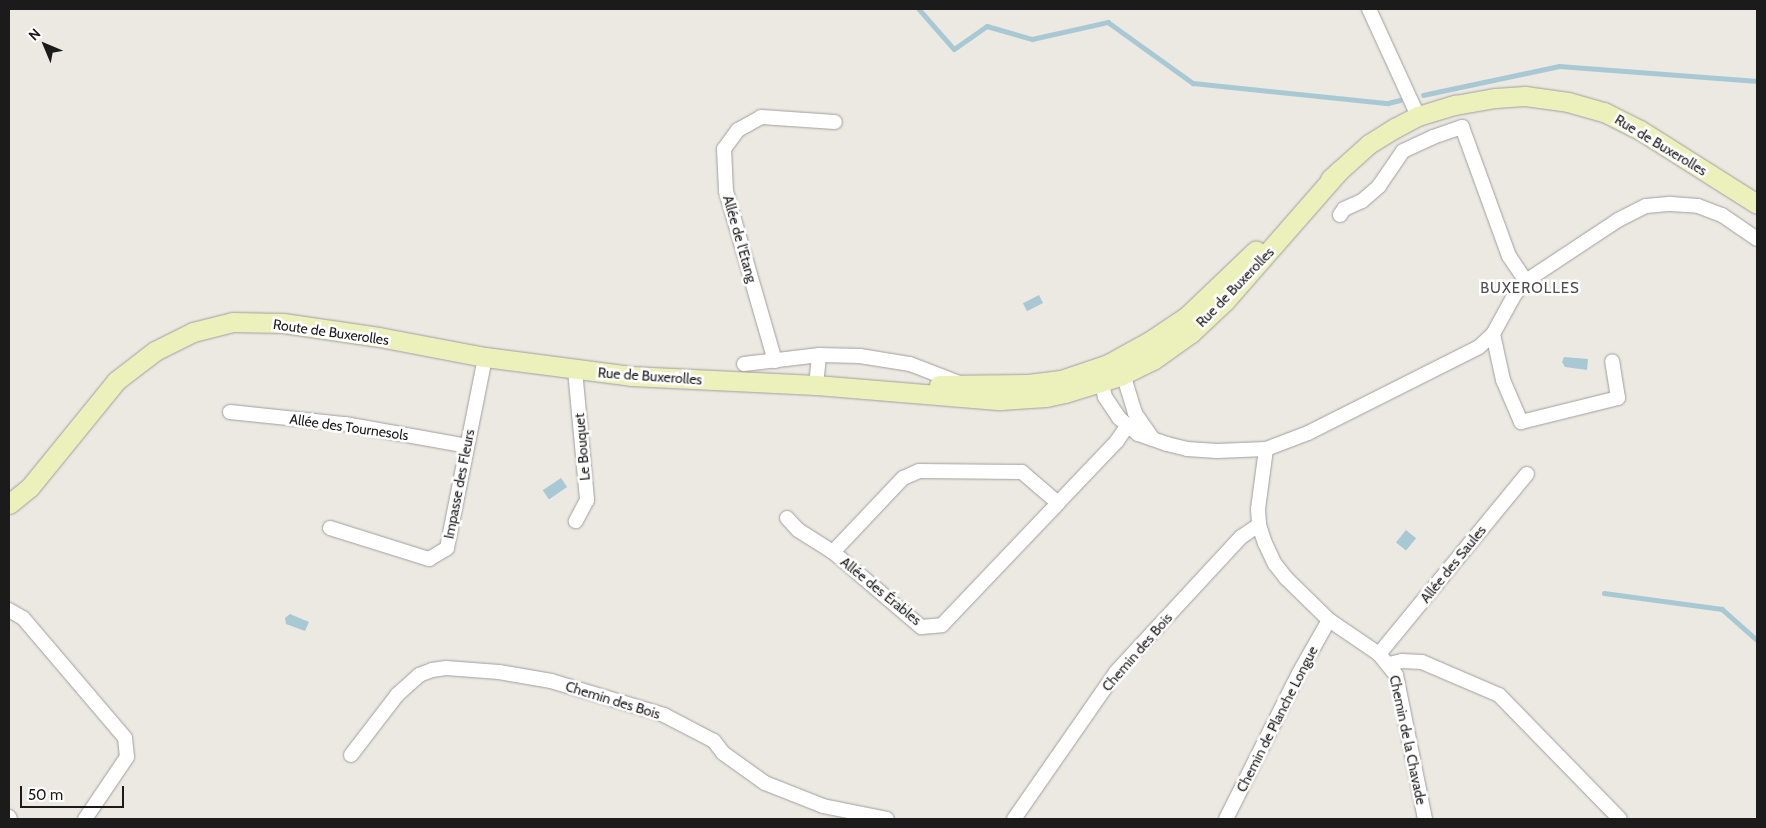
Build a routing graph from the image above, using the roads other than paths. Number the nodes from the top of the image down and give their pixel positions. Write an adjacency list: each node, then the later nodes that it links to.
1 (1369, 9): 2 (street)
2 (1418, 116): 4 (street, Rue de Buxerolles); 15 (street, Rue de Buxerolles)
3 (836, 122): 11 (street, Allée de l'Etang)
4 (1757, 204)
5 (1340, 215): 7 (street)
6 (1757, 239): 7 (street)
7 (1526, 281): 8 (street)
8 (1493, 334): 12 (street); 22 (street)
9 (819, 355): 11 (street); 16 (street); 17 (street)
10 (485, 358): 14 (street, Rue de Buxerolles); 21 (street, Impasse des Fleurs); 25 (street, Route de Buxerolles)
11 (775, 361): 13 (street)
12 (1612, 361)
13 (744, 364)
14 (575, 370): 17 (street, Rue de Buxerolles); 27 (street, Le Bouquet)
15 (1110, 374): 16 (street, Rue de Buxerolles); 17 (street, Rue de Buxerolles); 19 (street); 20 (street)
16 (964, 384): 17 (street, Rue de Buxerolles)
17 (816, 385)
18 (230, 412): 21 (street, Allée des Tournesols)
19 (1127, 426): 20 (street); 24 (street, Allée des Érables)
20 (1153, 439): 22 (street)
21 (467, 446): 29 (street, Impasse des Fleurs)
22 (1266, 449): 28 (street)
23 (1527, 474): 33 (street, Allée des Saules)
24 (1058, 503): 30 (street, Allée des Érables); 30 (street, Allée des Érables)
25 (9, 504)
26 (787, 518): 30 (street)
27 (576, 521)
28 (1259, 525): 32 (street); 37 (street, Chemin des Bois)
29 (330, 528)
30 (833, 552)
31 (9, 610): 35 (street)
32 (1329, 620): 33 (street); 38 (street, Chemin de Planche Longue)
33 (1384, 659): 39 (street, Chemin de la Chavade); 40 (street)
34 (351, 755): 36 (street, Chemin des Bois)
35 (85, 819)
36 (887, 819)
37 (1014, 819)
38 (1226, 819)
39 (1425, 819)
40 (1620, 819)

